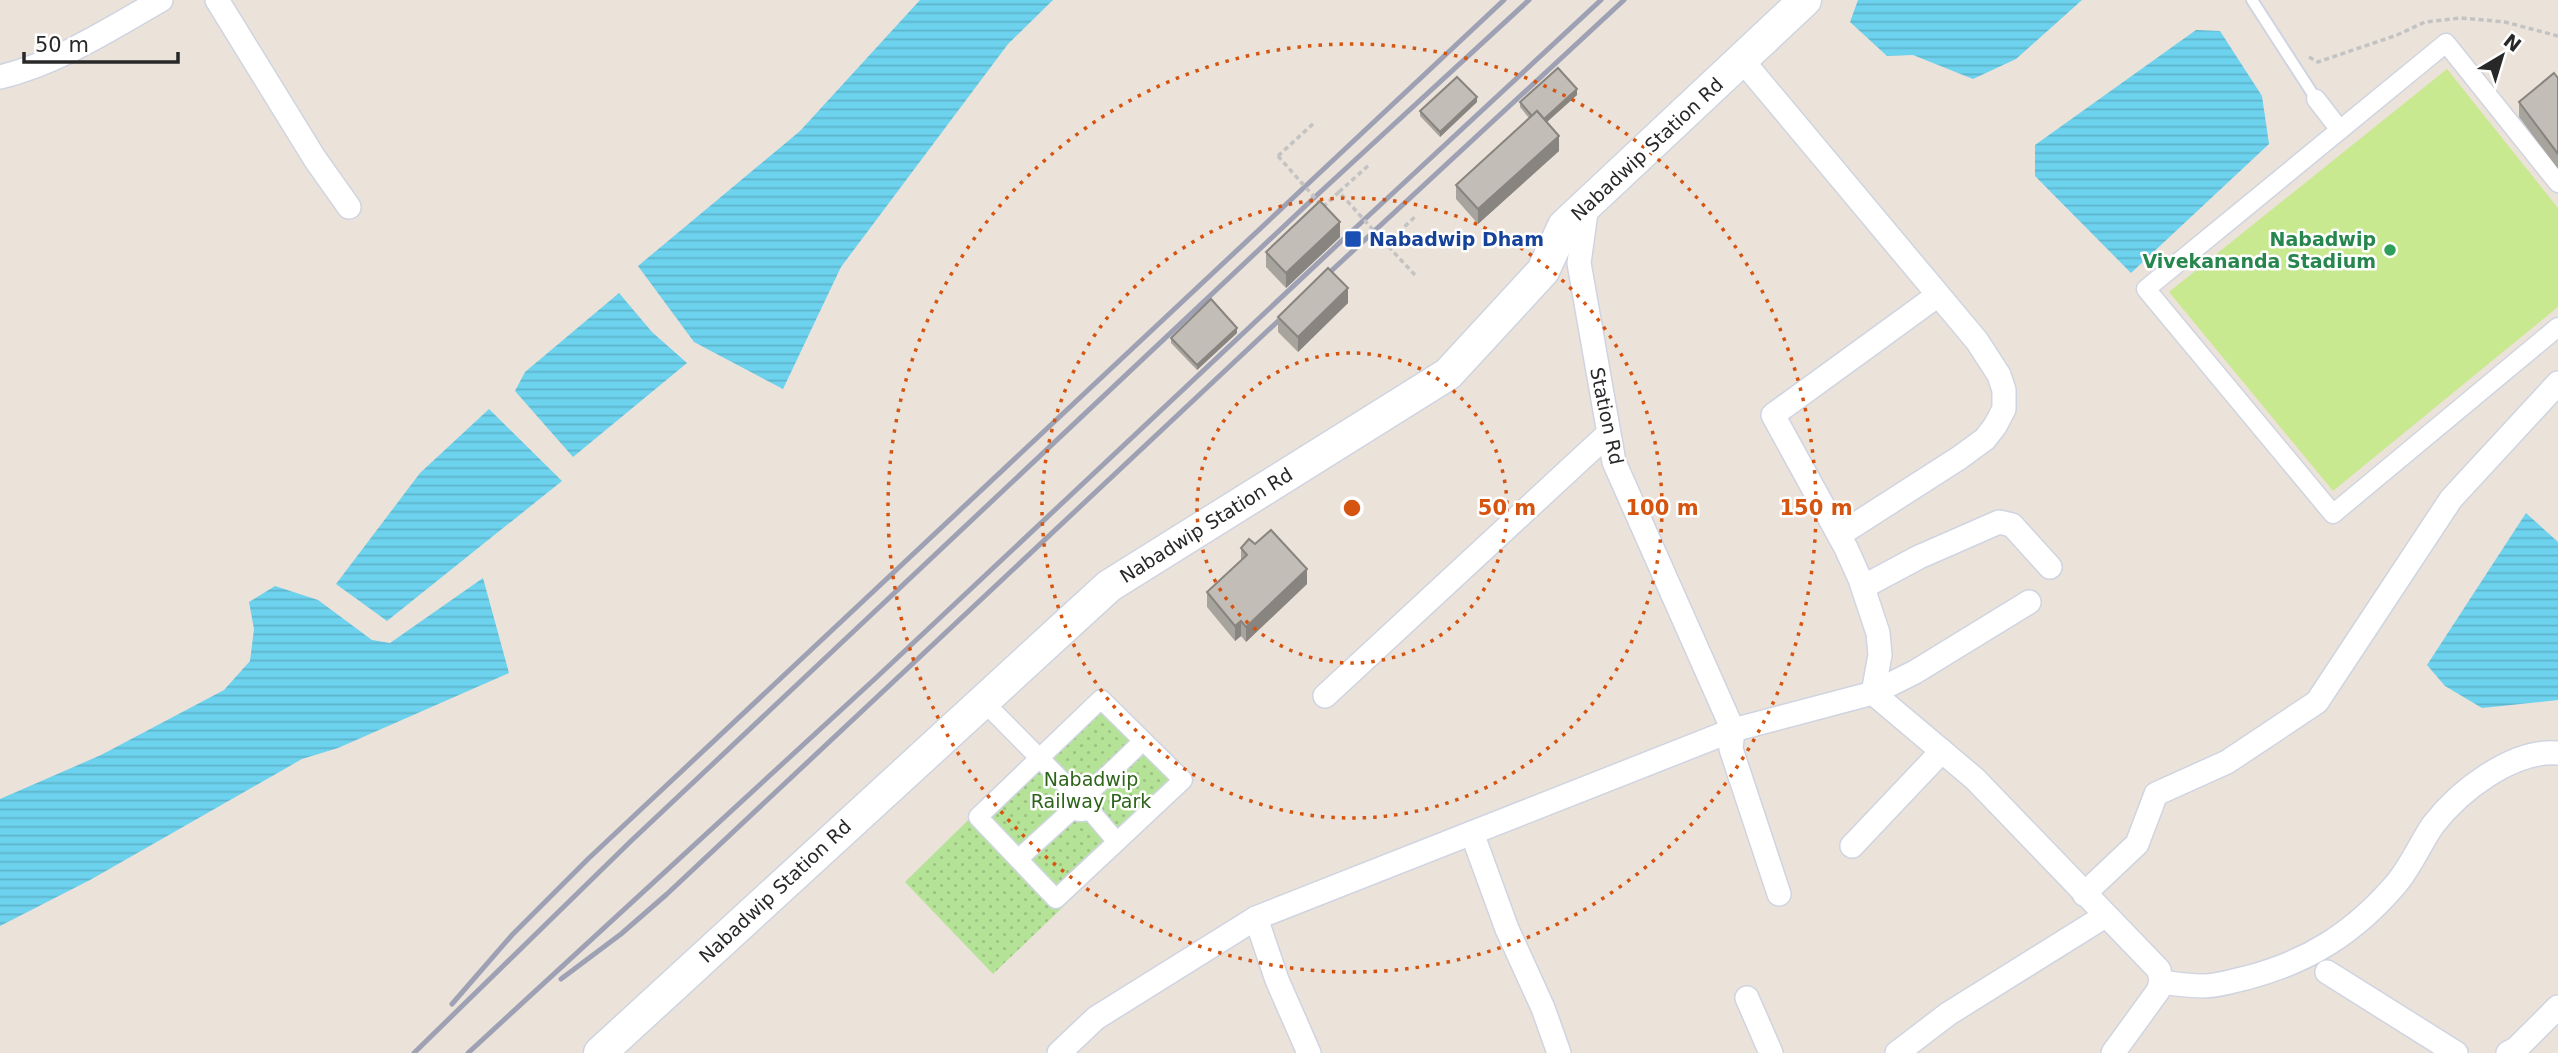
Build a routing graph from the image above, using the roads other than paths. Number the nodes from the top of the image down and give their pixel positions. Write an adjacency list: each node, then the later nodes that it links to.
1 (161, 0): 6 (street)
2 (217, 0): 11 (street)
3 (1805, 0): 5 (main road, Nabadwip Station Rd)
4 (2252, 0): 7 (lane)
5 (1742, 60): 10 (main road, Nabadwip Station Rd); 12 (street)
6 (0, 77)
7 (2316, 99): 8 (street)
8 (2340, 130): 9 (street); 13 (street)
9 (2558, 183)
10 (1587, 205): 15 (street, Station Rd); 22 (main road, Nabadwip Station Rd)
11 (349, 207)
12 (1938, 295): 16 (street); 16 (street)
13 (2558, 327)
14 (2558, 383): 34 (street)
15 (1608, 433): 21 (street); 23 (street, Station Rd)
16 (1839, 535): 18 (street)
17 (2050, 567): 18 (street)
18 (1863, 587): 20 (street)
19 (2029, 602): 20 (street)
20 (1873, 693): 23 (street); 25 (street)
21 (1325, 696)
22 (983, 701): 27 (street); 42 (main road, Nabadwip Station Rd)
23 (1733, 730): 29 (street); 33 (street, Station Rd)
24 (1143, 741): 27 (street); 28 (street); 30 (street)
25 (1942, 751): 31 (street); 34 (street)
26 (2558, 753): 38 (street)
27 (1038, 760): 28 (street); 32 (street)
28 (1081, 801): 30 (street); 32 (street)
29 (1472, 833): 36 (street); 45 (street)
30 (1117, 842): 32 (street)
31 (1852, 846)
32 (1018, 859)
33 (1779, 894)
34 (2084, 894): 35 (street)
35 (2105, 916): 38 (street); 47 (street)
36 (1256, 918): 43 (street); 44 (street)
37 (2327, 972): 41 (street)
38 (2161, 982): 48 (street)
39 (1746, 998): 46 (street)
40 (2558, 1007): 49 (street)
41 (2443, 1050)
42 (600, 1053)
43 (1059, 1053)
44 (1309, 1053)
45 (1559, 1053)
46 (1771, 1053)
47 (1897, 1053)
48 (2113, 1053)
49 (2508, 1053)

